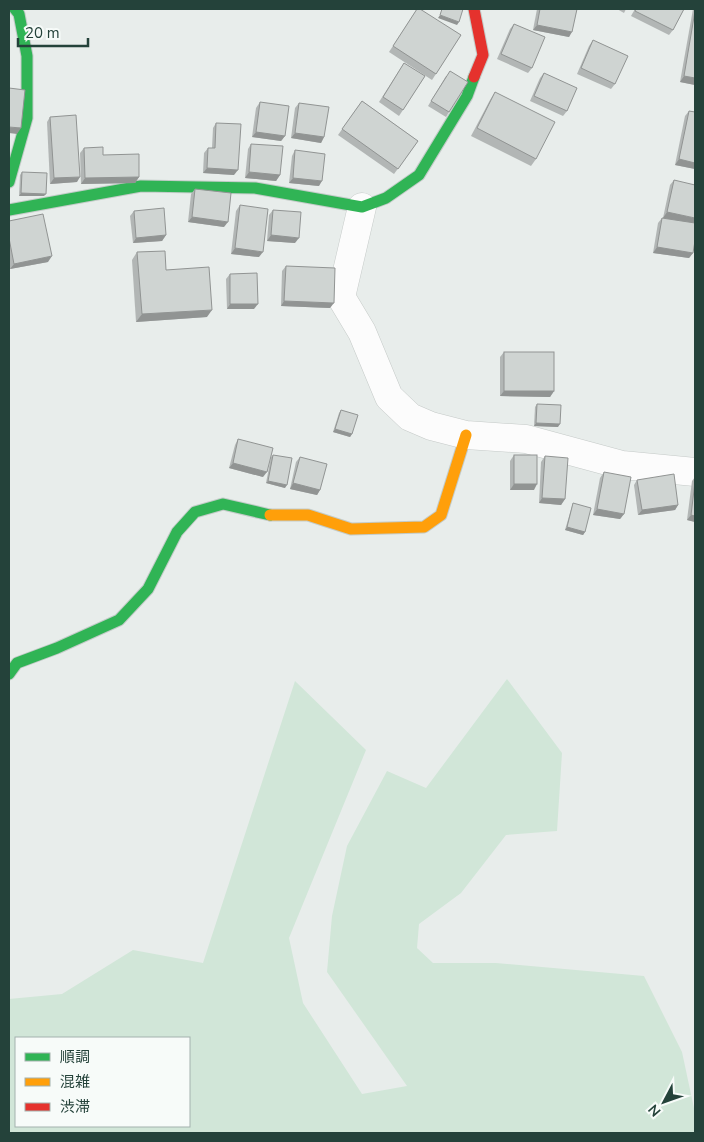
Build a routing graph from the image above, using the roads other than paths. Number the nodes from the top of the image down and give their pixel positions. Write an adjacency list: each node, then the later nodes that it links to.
1 (15, 9): 3 (street)
2 (474, 9): 4 (street)
3 (9, 182)
4 (362, 207): 5 (street); 6 (street)
5 (9, 210)
6 (466, 435): 7 (street); 8 (street)
7 (695, 472)
8 (9, 674)

